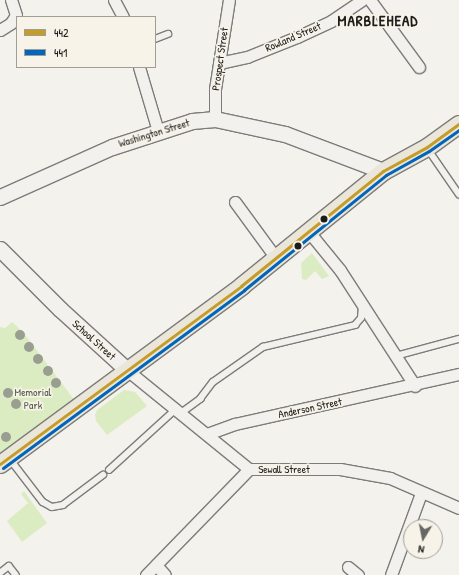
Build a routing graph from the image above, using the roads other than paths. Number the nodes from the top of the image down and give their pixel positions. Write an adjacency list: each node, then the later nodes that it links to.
1 (11, 0): 7 (street)
2 (114, 0): 6 (street)
3 (229, 0): 10 (street, Prospect Street)
4 (362, 0): 10 (street, Rowland Street)
5 (370, 0): 11 (street)
6 (122, 16)
7 (0, 30)
8 (168, 34): 9 (lane)
9 (156, 39)
10 (219, 63): 13 (street, Prospect Street)
11 (419, 67)
12 (139, 68): 15 (street)
13 (215, 119): 15 (main road, Washington Street); 17 (main road, Washington Street)
14 (459, 124): 16 (main road)
15 (158, 131): 19 (main road, Washington Street)
16 (427, 147): 17 (main road); 18 (lane)
17 (382, 171): 21 (main road)
18 (459, 194)
19 (0, 197)
20 (235, 202): 23 (street)
21 (309, 232): 23 (main road); 24 (street)
22 (2, 255): 27 (main road, School Street)
23 (276, 258): 27 (main road)
24 (362, 303): 26 (street); 30 (lane)
25 (459, 339): 26 (lane)
26 (396, 356): 29 (street)
27 (127, 370): 30 (street, School Street); 32 (main road)
28 (459, 374): 29 (street, Anderson Street)
29 (415, 386): 31 (street, Anderson Street)
30 (178, 411): 31 (street, School Street); 34 (lane)
31 (207, 434): 33 (street, School Street)
32 (4, 460): 35 (lane)
33 (249, 469): 36 (street, Sewall Street); 38 (street, Sewall Street)
34 (109, 470)
35 (103, 475)
36 (421, 493): 37 (street, Sewall Street); 45 (street)
37 (459, 508)
38 (156, 565): 42 (street, Sewall Street); 43 (street)
39 (348, 567): 44 (street)
40 (0, 573): 41 (lane)
41 (16, 575)
42 (146, 575)
43 (165, 575)
44 (358, 575)
45 (391, 575)

